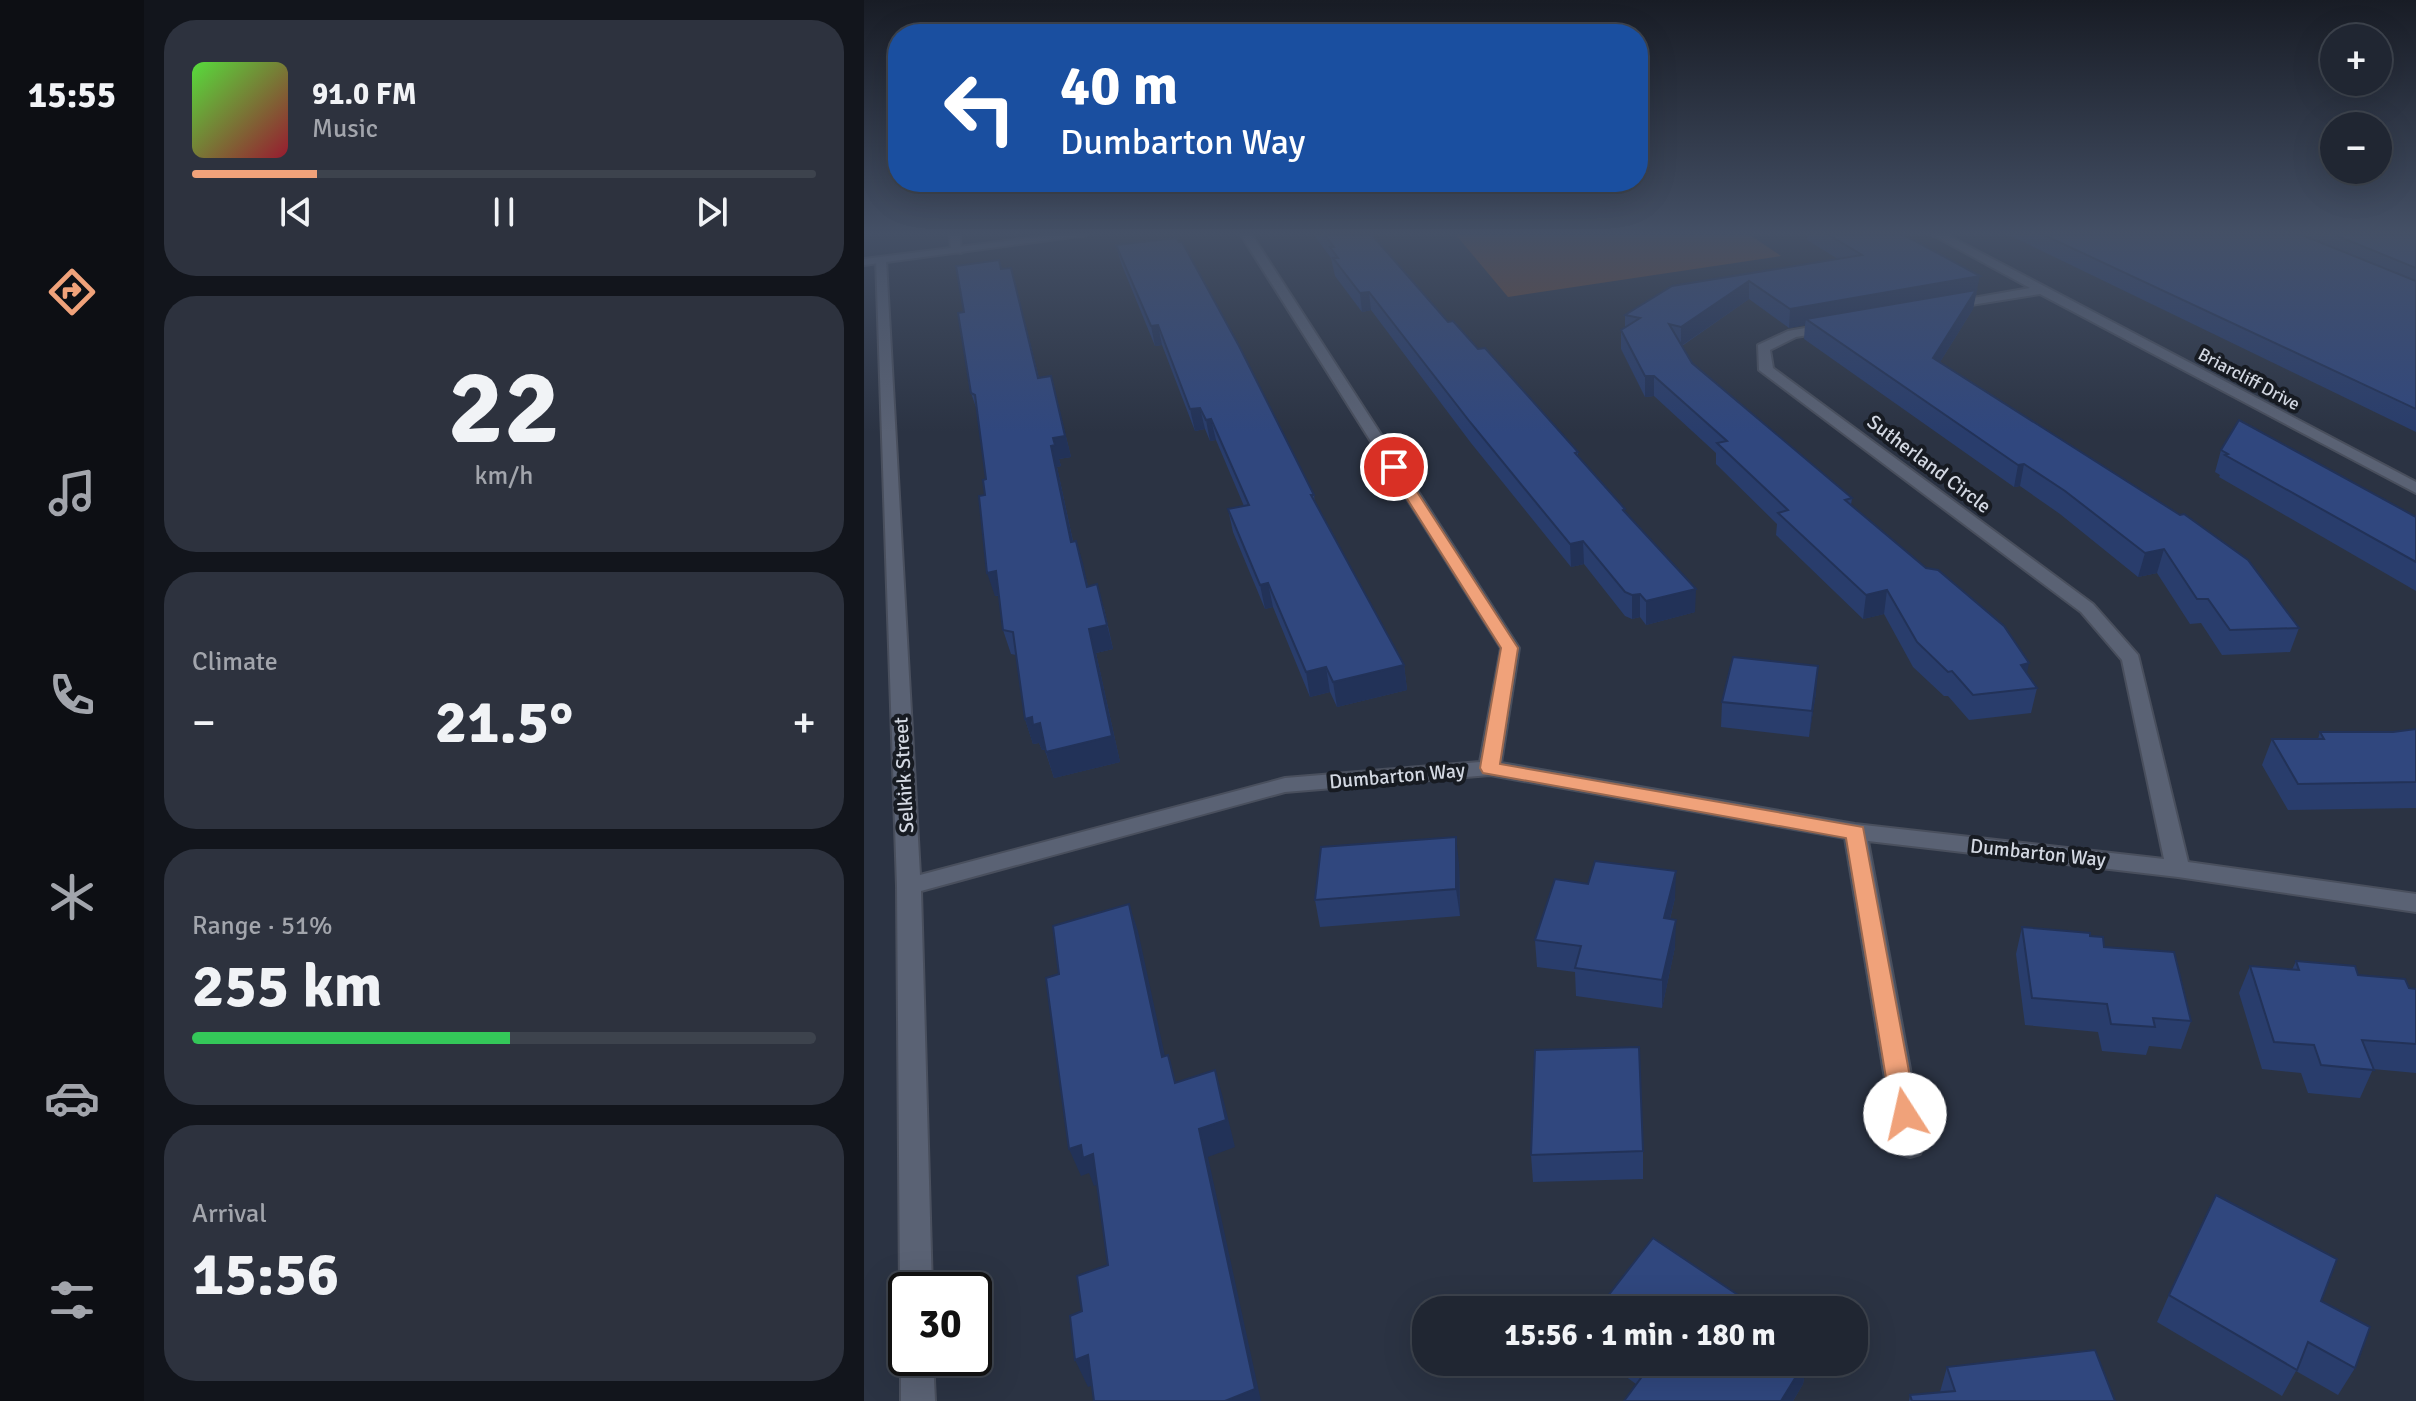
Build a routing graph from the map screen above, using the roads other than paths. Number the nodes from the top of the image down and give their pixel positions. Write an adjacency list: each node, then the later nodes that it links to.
1 (874, 300): 11 (street, Selkirk Street)
2 (1288, 300): 8 (street)
3 (1982, 300): 5 (street)
4 (2061, 300): 7 (street, Briarcliff Drive)
5 (1933, 309)
6 (1840, 326): 10 (street, Sutherland Circle)
7 (2416, 488)
8 (1490, 768): 9 (street, Dumbarton Way); 11 (street, Dumbarton Way)
9 (1855, 832): 10 (street, Dumbarton Way); 13 (street)
10 (2178, 869): 12 (street, Dumbarton Way)
11 (909, 886): 14 (street, Selkirk Street)
12 (2416, 903)
13 (1910, 1145)
14 (916, 1272)
15 (917, 1376): 16 (street)
16 (918, 1401)

